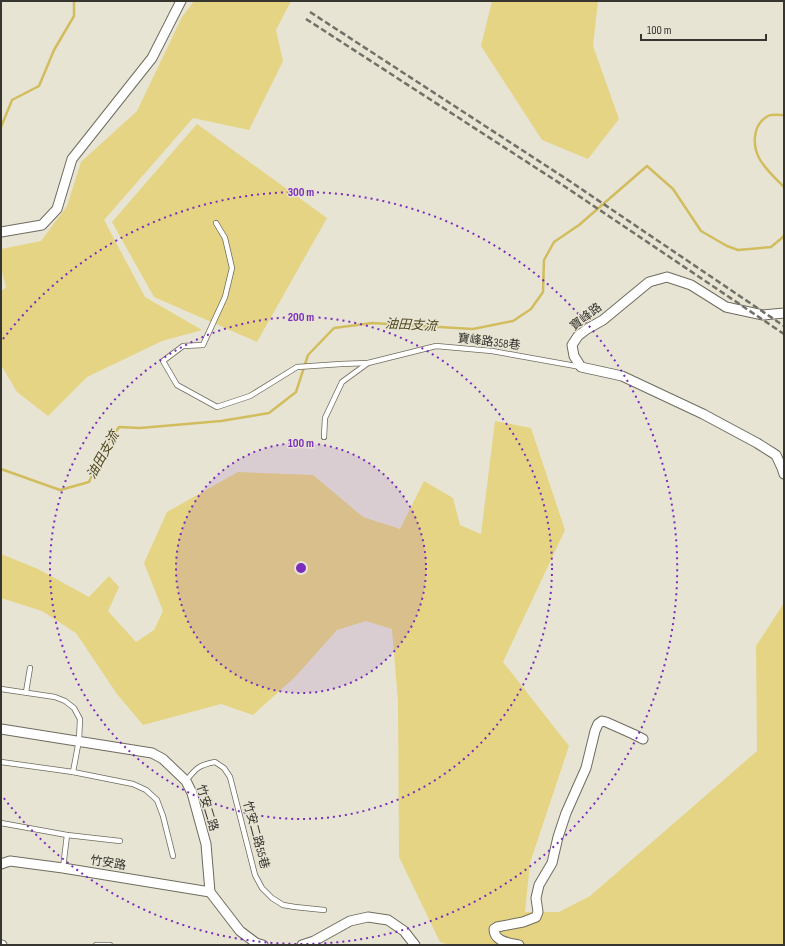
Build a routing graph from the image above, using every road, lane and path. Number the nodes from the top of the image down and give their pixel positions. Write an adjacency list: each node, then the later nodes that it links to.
1 (181, 1): 3 (street)
2 (216, 223): 5 (lane)
3 (1, 232)
4 (784, 312): 6 (street, 寶峰路)
5 (368, 363): 6 (lane, 寶峰路358巷); 7 (lane, 寶峰路358巷)
6 (580, 367): 8 (street)
7 (324, 437)
8 (784, 474)
9 (30, 668): 11 (lane)
10 (1, 689): 11 (lane)
11 (26, 692): 13 (lane)
12 (1, 729): 13 (street, 竹安二路)
13 (79, 740): 16 (lane); 17 (street, 竹安二路)
14 (643, 740): 31 (street)
15 (1, 762): 16 (lane)
16 (73, 772): 21 (lane)
17 (186, 781): 24 (street, 竹安二路); 25 (lane, 竹安二路55巷)
18 (1, 822): 19 (lane)
19 (67, 835): 20 (lane); 23 (lane)
20 (120, 841)
21 (173, 856)
22 (1, 864): 23 (street, 竹安路)
23 (63, 868): 24 (street, 竹安路)
24 (210, 892): 28 (street)
25 (324, 910)
26 (96, 945): 27 (lane)
27 (110, 945)
28 (263, 945)
29 (302, 945): 30 (street)
30 (415, 945)
31 (519, 945)

